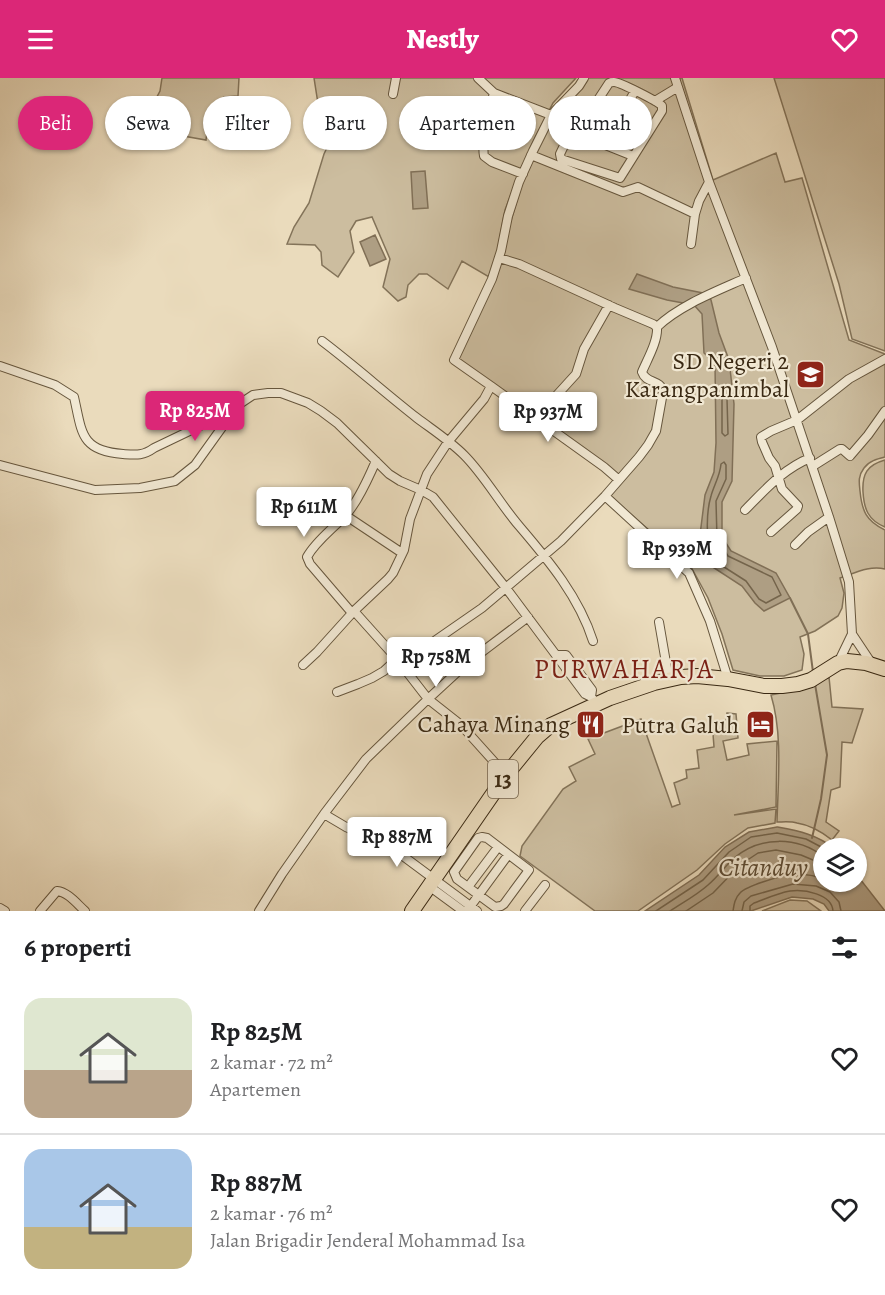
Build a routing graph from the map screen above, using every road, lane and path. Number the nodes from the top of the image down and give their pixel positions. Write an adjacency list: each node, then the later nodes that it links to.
1 (396, 78): 7 (street)
2 (478, 78): 6 (street)
3 (584, 78): 8 (street)
4 (676, 82): 11 (street); 19 (street)
5 (635, 91): 9 (street); 10 (street); 11 (street)
6 (494, 93): 12 (street); 18 (street)
7 (393, 94)
8 (568, 96)
9 (601, 96)
10 (632, 96)
11 (655, 101): 17 (street)
12 (548, 114)
13 (548, 121): 16 (street)
14 (562, 150): 17 (street)
15 (618, 150): 17 (street)
16 (531, 155): 18 (street); 20 (street)
17 (633, 156)
18 (523, 174): 22 (street)
19 (709, 182): 20 (street); 23 (street)
20 (695, 214): 21 (street)
21 (691, 244)
22 (498, 258): 24 (street); 29 (street)
23 (746, 278): 25 (street); 33 (street)
24 (609, 305): 25 (street); 32 (street)
25 (657, 327): 39 (street)
26 (322, 341): 34 (street)
27 (885, 359): 33 (street)
28 (0, 366): 30 (street)
29 (491, 386): 32 (street); 34 (street)
30 (238, 405): 35 (street); 37 (street)
31 (885, 411): 36 (street)
32 (536, 418): 39 (street)
33 (797, 420): 36 (street); 38 (street)
34 (448, 442): 40 (street); 48 (street)
35 (376, 461): 40 (street); 43 (street)
36 (811, 462): 38 (street); 44 (street)
37 (0, 465)
38 (778, 476): 42 (street); 45 (street)
39 (619, 480): 41 (street)
40 (421, 490): 47 (street); 49 (street)
41 (605, 496): 48 (street); 59 (street)
42 (745, 510)
43 (345, 515): 47 (street); 50 (street)
44 (829, 517): 46 (street); 53 (street)
45 (771, 531)
46 (795, 545)
47 (402, 553): 50 (street)
48 (544, 556): 49 (street); 54 (street)
49 (506, 588): 51 (street); 55 (street)
50 (353, 612): 55 (street); 57 (street)
51 (528, 617): 62 (street); 63 (street)
52 (659, 622): 60 (street)
53 (852, 634): 56 (street); 58 (street)
54 (593, 640)
55 (398, 658): 61 (street); 62 (street)
56 (838, 663): 58 (highway); 59 (highway, 13)
57 (303, 665)
58 (878, 667)
59 (728, 679): 60 (highway, 13)
60 (669, 680): 63 (highway, 13)
61 (337, 692)
62 (428, 699): 64 (street); 65 (street)
63 (593, 700): 64 (highway, 13)
64 (506, 775): 68 (highway, 13)
65 (324, 814): 68 (street); 77 (street)
66 (498, 847): 67 (street); 70 (street); 70 (street)
67 (508, 855): 71 (street); 71 (street)
68 (431, 883): 73 (street); 78 (highway, 13)
69 (544, 885): 79 (street)
70 (468, 887): 71 (street)
71 (478, 895): 73 (street)
72 (0, 908): 74 (street)
73 (469, 910)
74 (5, 911)
75 (40, 911): 76 (street)
76 (85, 911)
77 (259, 911)
78 (412, 911)
79 (525, 911)

